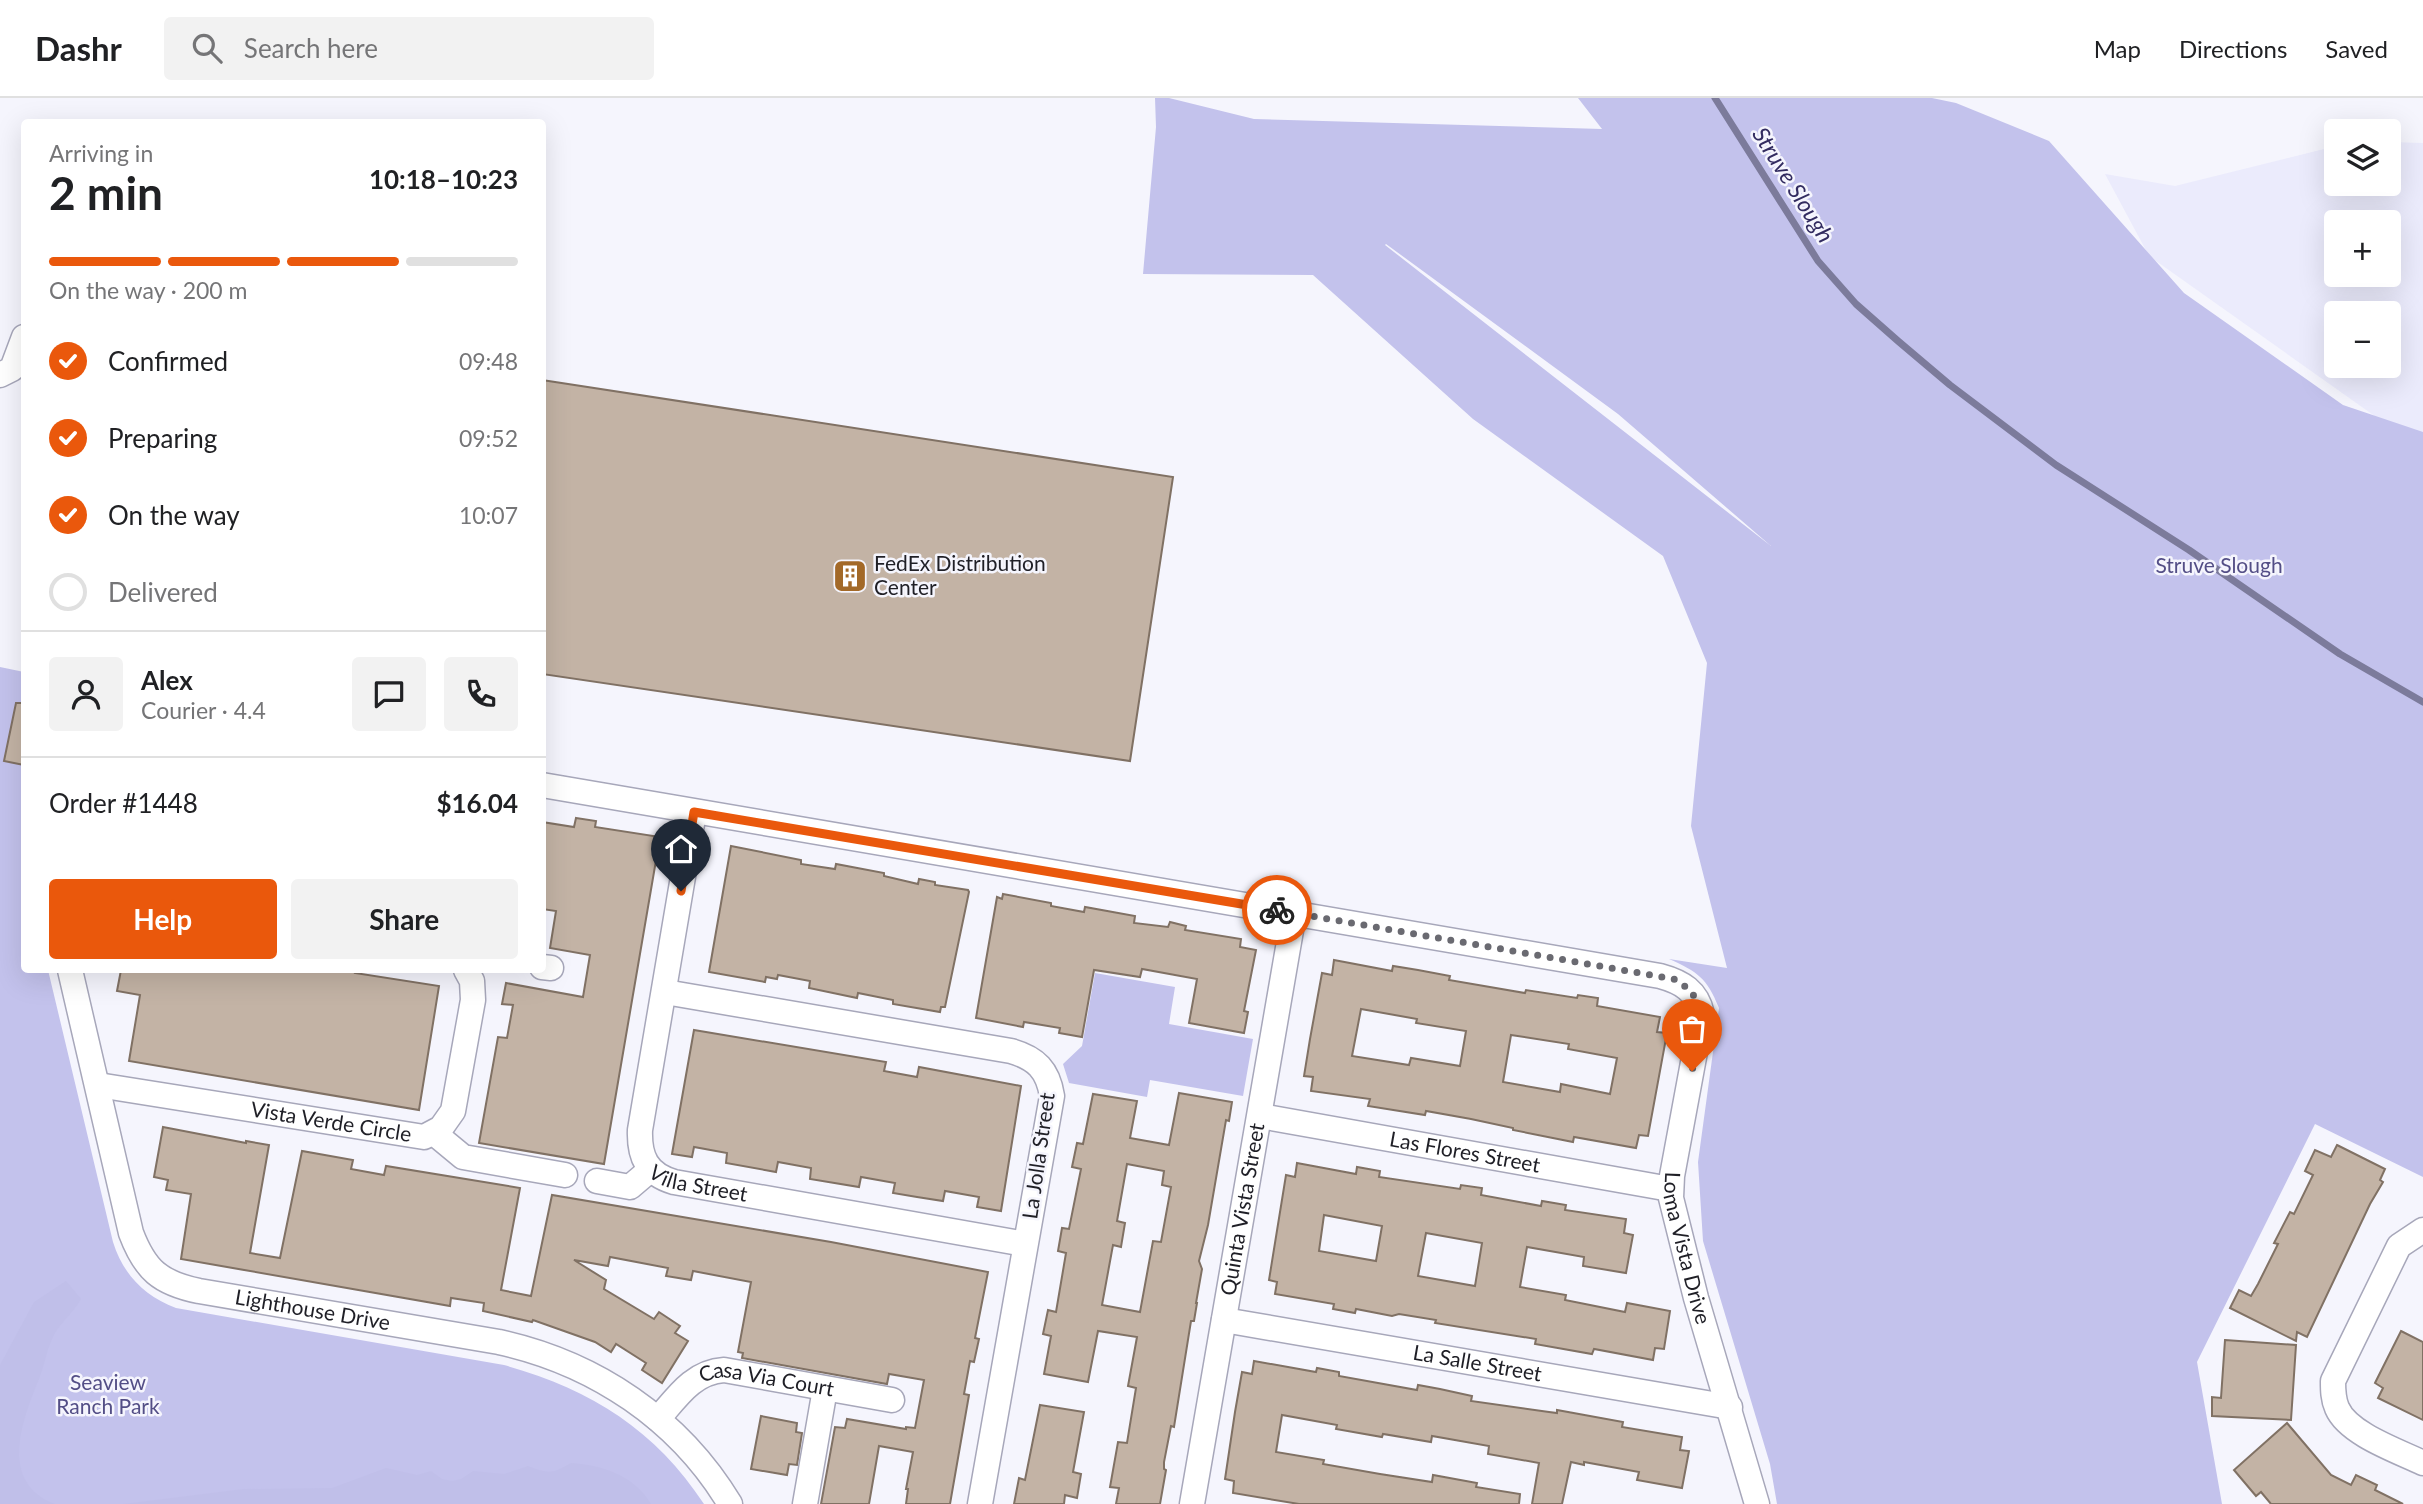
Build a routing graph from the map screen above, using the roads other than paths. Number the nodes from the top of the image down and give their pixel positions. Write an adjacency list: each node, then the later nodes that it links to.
1 (21, 345): 2 (street)
2 (0, 375)
3 (546, 786): 4 (street)
4 (694, 812): 5 (street); 8 (street, Villa Street)
5 (1294, 913): 10 (street, Quinta Vista Street); 15 (street, Loma Vista Drive)
6 (72, 973): 9 (street, Lighthouse Drive)
7 (471, 973): 11 (street, Vista Verde Circle)
8 (665, 992): 12 (street, Villa Street); 17 (street, La Jolla Street)
9 (98, 1085): 11 (street, Vista Verde Circle); 22 (street, Lighthouse Drive)
10 (1260, 1116): 15 (street, Las Flores Street); 18 (street, Quinta Vista Street)
11 (434, 1133): 13 (street)
12 (650, 1170): 14 (street); 17 (street, Villa Street)
13 (565, 1175)
14 (597, 1181)
15 (1670, 1189): 21 (street, Loma Vista Drive)
16 (2423, 1230): 23 (street)
17 (1025, 1244): 26 (street, La Jolla Street)
18 (1224, 1320): 21 (street, La Salle Street); 27 (street, Quinta Vista Street)
19 (825, 1389): 20 (street, Casa Via Court); 22 (street, Casa Via Court); 25 (street)
20 (892, 1400)
21 (1730, 1407): 28 (street, Loma Vista Drive)
22 (658, 1419): 24 (street, Lighthouse Drive)
23 (2423, 1463)
24 (730, 1504)
25 (805, 1504)
26 (980, 1504)
27 (1192, 1504)
28 (1757, 1504)

